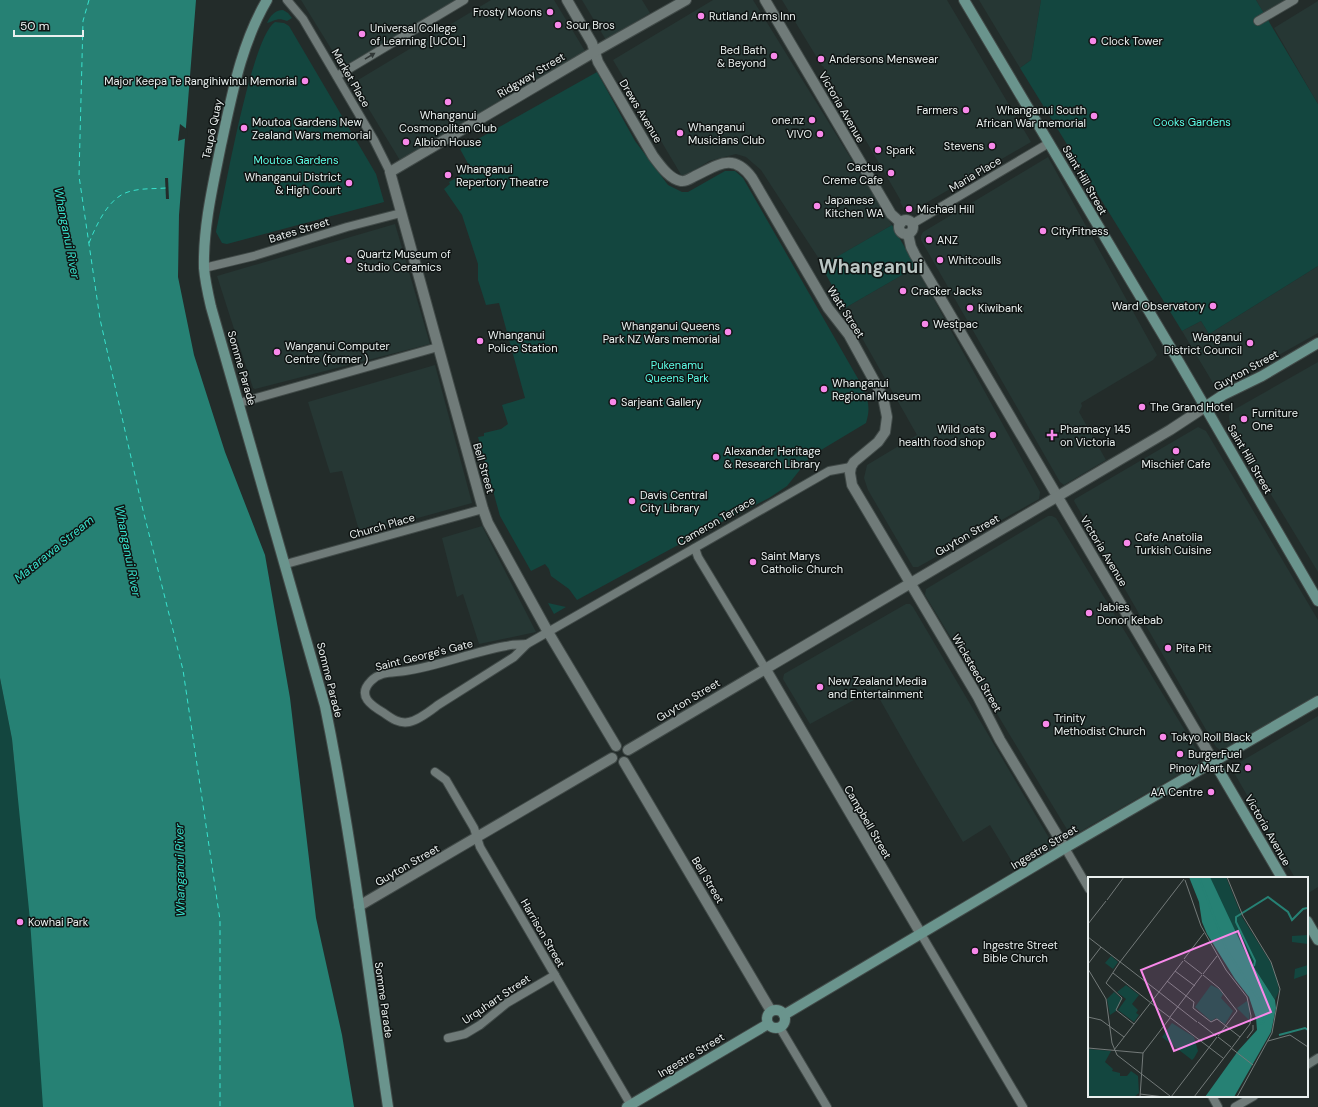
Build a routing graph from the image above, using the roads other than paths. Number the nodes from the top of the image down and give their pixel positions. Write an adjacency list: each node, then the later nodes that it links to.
1 (267, 0): 19 (main road, Taupō Quay)
2 (287, 0): 11 (street, Market Place)
3 (464, 0): 11 (street, one-way to 3)
4 (567, 0): 10 (street, Drews Avenue)
5 (686, 0): 10 (street, Ridgway Street)
6 (765, 0): 16 (street, Victoria Avenue)
7 (964, 0): 12 (main road, Saint Hill Street)
8 (1294, 0): 9 (street)
9 (1258, 20)
10 (594, 52): 13 (street, Drews Avenue); 14 (street, Ridgway Street)
11 (337, 76): 14 (street, Market Place)
12 (1049, 143): 17 (street, Maria Place); 23 (main road, Saint Hill Street)
13 (729, 162): 24 (street, Watt Street)
14 (390, 172): 15 (street, Bell Street)
15 (401, 213): 19 (street, Bates Street); 21 (street, Bell Street)
16 (901, 223): 17 (street); 18 (street)
17 (912, 224): 18 (street)
18 (908, 234): 25 (street, Victoria Avenue)
19 (204, 268): 22 (main road, Somme Parade)
20 (1318, 343): 23 (main road, Guyton Street)
21 (438, 347): 22 (street); 26 (street, Bell Street)
22 (239, 403): 28 (main road, Somme Parade)
23 (1205, 407): 25 (street, Guyton Street); 30 (main road, Saint Hill Street)
24 (851, 467): 27 (street, Cameron Terrace); 29 (street, Wicksteed Street)
25 (1057, 496): 29 (street, Guyton Street); 39 (street, Victoria Avenue)
26 (483, 509): 28 (street, Church Place); 31 (street, Bell Street)
27 (695, 548): 31 (street, Cameron Terrace); 33 (street, Campbell Street)
28 (286, 564): 45 (main road, Somme Parade)
29 (910, 583): 33 (street, Guyton Street); 42 (street, Wicksteed Street)
30 (1318, 601)
31 (548, 632): 32 (street, Saint George's Gate); 35 (street, Bell Street)
32 (527, 644): 32 (street, Saint George's Gate)
33 (765, 668): 36 (street, Guyton Street); 47 (street, Campbell Street)
34 (1318, 701): 39 (main road, Ingestre Street)
35 (616, 746): 36 (street); 37 (street)
36 (628, 750): 38 (street)
37 (612, 758): 38 (street); 41 (street, Guyton Street)
38 (624, 762): 50 (street, Bell Street)
39 (1214, 762): 42 (main road, Ingestre Street); 43 (main road, Victoria Avenue)
40 (435, 772): 41 (street, Harrison Street)
41 (477, 838): 45 (street, Guyton Street); 49 (street, Harrison Street)
42 (1065, 848): 44 (street, Wicksteed Street); 47 (main road, Ingestre Street)
43 (1281, 877)
44 (1088, 887)
45 (359, 906): 60 (main road, Somme Parade)
46 (1308, 923): 48 (main road)
47 (920, 934): 51 (main road, Ingestre Street); 62 (street, Campbell Street)
48 (1318, 940)
49 (555, 975): 54 (street, Urquhart Street); 59 (street, Harrison Street)
50 (771, 1011): 51 (main road); 52 (main road)
51 (784, 1015): 53 (main road)
52 (768, 1024): 53 (main road); 59 (main road, Ingestre Street)
53 (780, 1028): 61 (street)
54 (448, 1038)
55 (1318, 1058): 56 (street)
56 (1308, 1064)
57 (1213, 1097): 63 (street)
58 (1252, 1097): 64 (street)
59 (630, 1106)
60 (388, 1107)
61 (827, 1107)
62 (1023, 1107)
63 (1218, 1107)
64 (1235, 1107)

